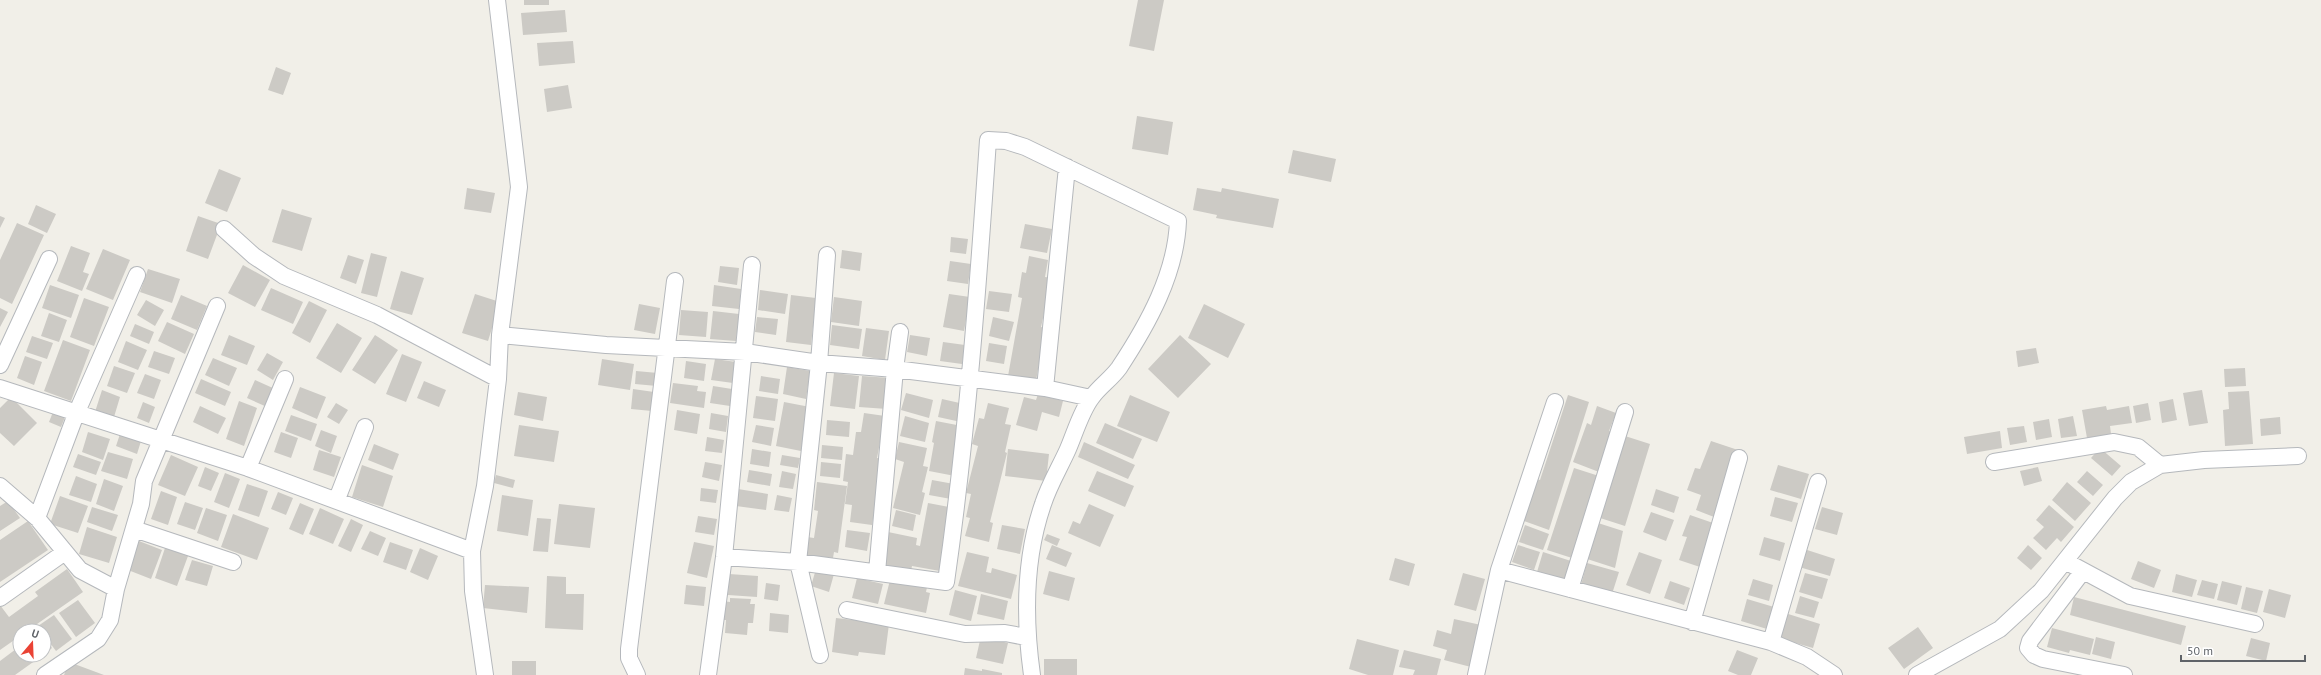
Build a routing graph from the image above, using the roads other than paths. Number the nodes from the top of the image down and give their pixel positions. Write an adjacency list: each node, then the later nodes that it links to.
1 (497, 0): 11 (street)
2 (1067, 167): 19 (street); 21 (street); 22 (street)
3 (224, 229): 18 (street)
4 (827, 255): 14 (street)
5 (49, 259): 15 (street)
6 (752, 265): 13 (street)
7 (137, 275): 25 (street)
8 (675, 281): 12 (street)
9 (217, 306): 27 (street)
10 (900, 332): 16 (street)
11 (500, 334): 12 (street); 18 (street)
12 (667, 346): 13 (street); 58 (street)
13 (745, 352): 14 (street); 40 (street)
14 (819, 363): 16 (street); 43 (street)
15 (0, 365)
16 (895, 369): 19 (street); 46 (street)
17 (285, 379): 32 (street)
18 (498, 379): 38 (street)
19 (971, 380): 21 (street); 46 (street)
20 (0, 388): 25 (street)
21 (1045, 388): 22 (street)
22 (1091, 398): 53 (street)
23 (1555, 402): 44 (street)
24 (1624, 412): 47 (street)
25 (76, 414): 27 (street); 36 (street)
26 (365, 427): 35 (street)
27 (160, 441): 32 (street); 37 (street)
28 (2298, 456): 31 (street)
29 (1739, 458): 51 (street)
30 (1994, 462): 31 (street)
31 (2160, 465): 41 (street)
32 (248, 468): 35 (street)
33 (1818, 482): 54 (street)
34 (0, 486): 36 (street)
35 (337, 500): 38 (street)
36 (37, 518): 39 (street)
37 (134, 529): 42 (street); 48 (street)
38 (472, 551): 57 (street)
39 (65, 552): 48 (street); 49 (street)
40 (724, 557): 43 (street); 59 (street)
41 (2065, 561): 45 (street); 63 (street)
42 (233, 562)
43 (798, 562): 46 (street); 55 (street)
44 (1498, 570): 47 (street); 61 (street)
45 (2083, 571): 52 (street); 64 (street)
46 (876, 572)
47 (1570, 588): 51 (street)
48 (116, 589): 56 (street)
49 (0, 598)
50 (847, 610): 53 (street)
51 (1692, 622): 54 (street)
52 (2255, 624)
53 (1026, 637): 60 (street)
54 (1771, 642): 62 (street)
55 (820, 655)
56 (45, 675)
57 (485, 675)
58 (637, 675)
59 (708, 675)
60 (1032, 675)
61 (1476, 675)
62 (1834, 675)
63 (1917, 675)
64 (2124, 675)

